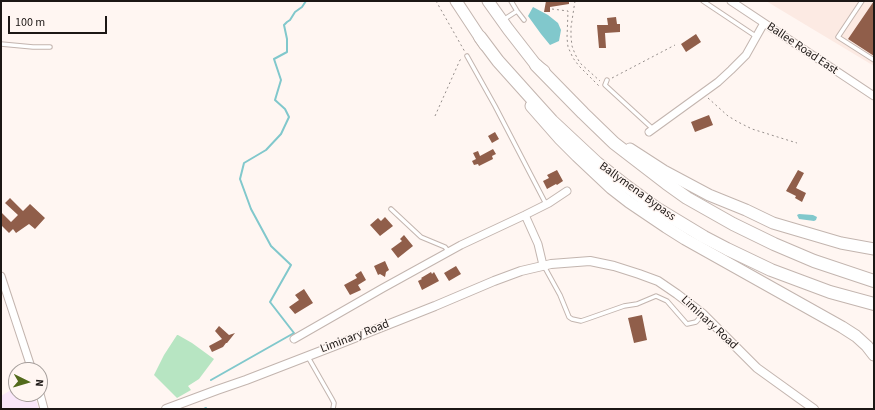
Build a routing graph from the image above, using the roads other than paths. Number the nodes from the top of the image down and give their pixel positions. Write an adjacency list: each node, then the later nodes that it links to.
1 (456, 1): 11 (highway, Ballymena Bypass)
2 (488, 1): 9 (highway, Ballymena Bypass)
3 (511, 1): 7 (lane)
4 (703, 1): 12 (lane)
5 (731, 1): 10 (street, Ballee Road East)
6 (862, 1): 16 (lane)
7 (517, 11): 8 (lane); 9 (lane)
8 (524, 20)
9 (502, 21): 17 (highway, Ballymena Bypass)
10 (764, 23): 12 (street); 19 (street, Ballee Road East)
11 (480, 37): 30 (highway, Ballymena Bypass); 33 (highway)
12 (757, 37): 20 (street)
13 (1, 44): 14 (lane)
14 (50, 47)
15 (467, 56): 22 (lane)
16 (874, 60)
17 (536, 64): 25 (highway); 29 (highway, Ballymena Bypass)
18 (608, 80): 20 (lane)
19 (874, 96)
20 (651, 130)
21 (567, 191): 22 (street, Liminary Road)
22 (546, 204): 24 (street, Liminary Road)
23 (391, 209): 26 (lane)
24 (525, 215): 26 (street, Liminary Road); 27 (street)
25 (874, 249)
26 (449, 252): 32 (street, Liminary Road)
27 (544, 265): 31 (street, Liminary Road); 31 (lane); 34 (street, Liminary Road)
28 (1, 276): 35 (street)
29 (874, 281)
30 (874, 304)
31 (703, 314): 38 (street, Liminary Road)
32 (294, 339)
33 (874, 355)
34 (307, 356): 36 (street, Liminary Road); 37 (lane)
35 (29, 362)
36 (166, 409)
37 (333, 409)
38 (814, 409)

